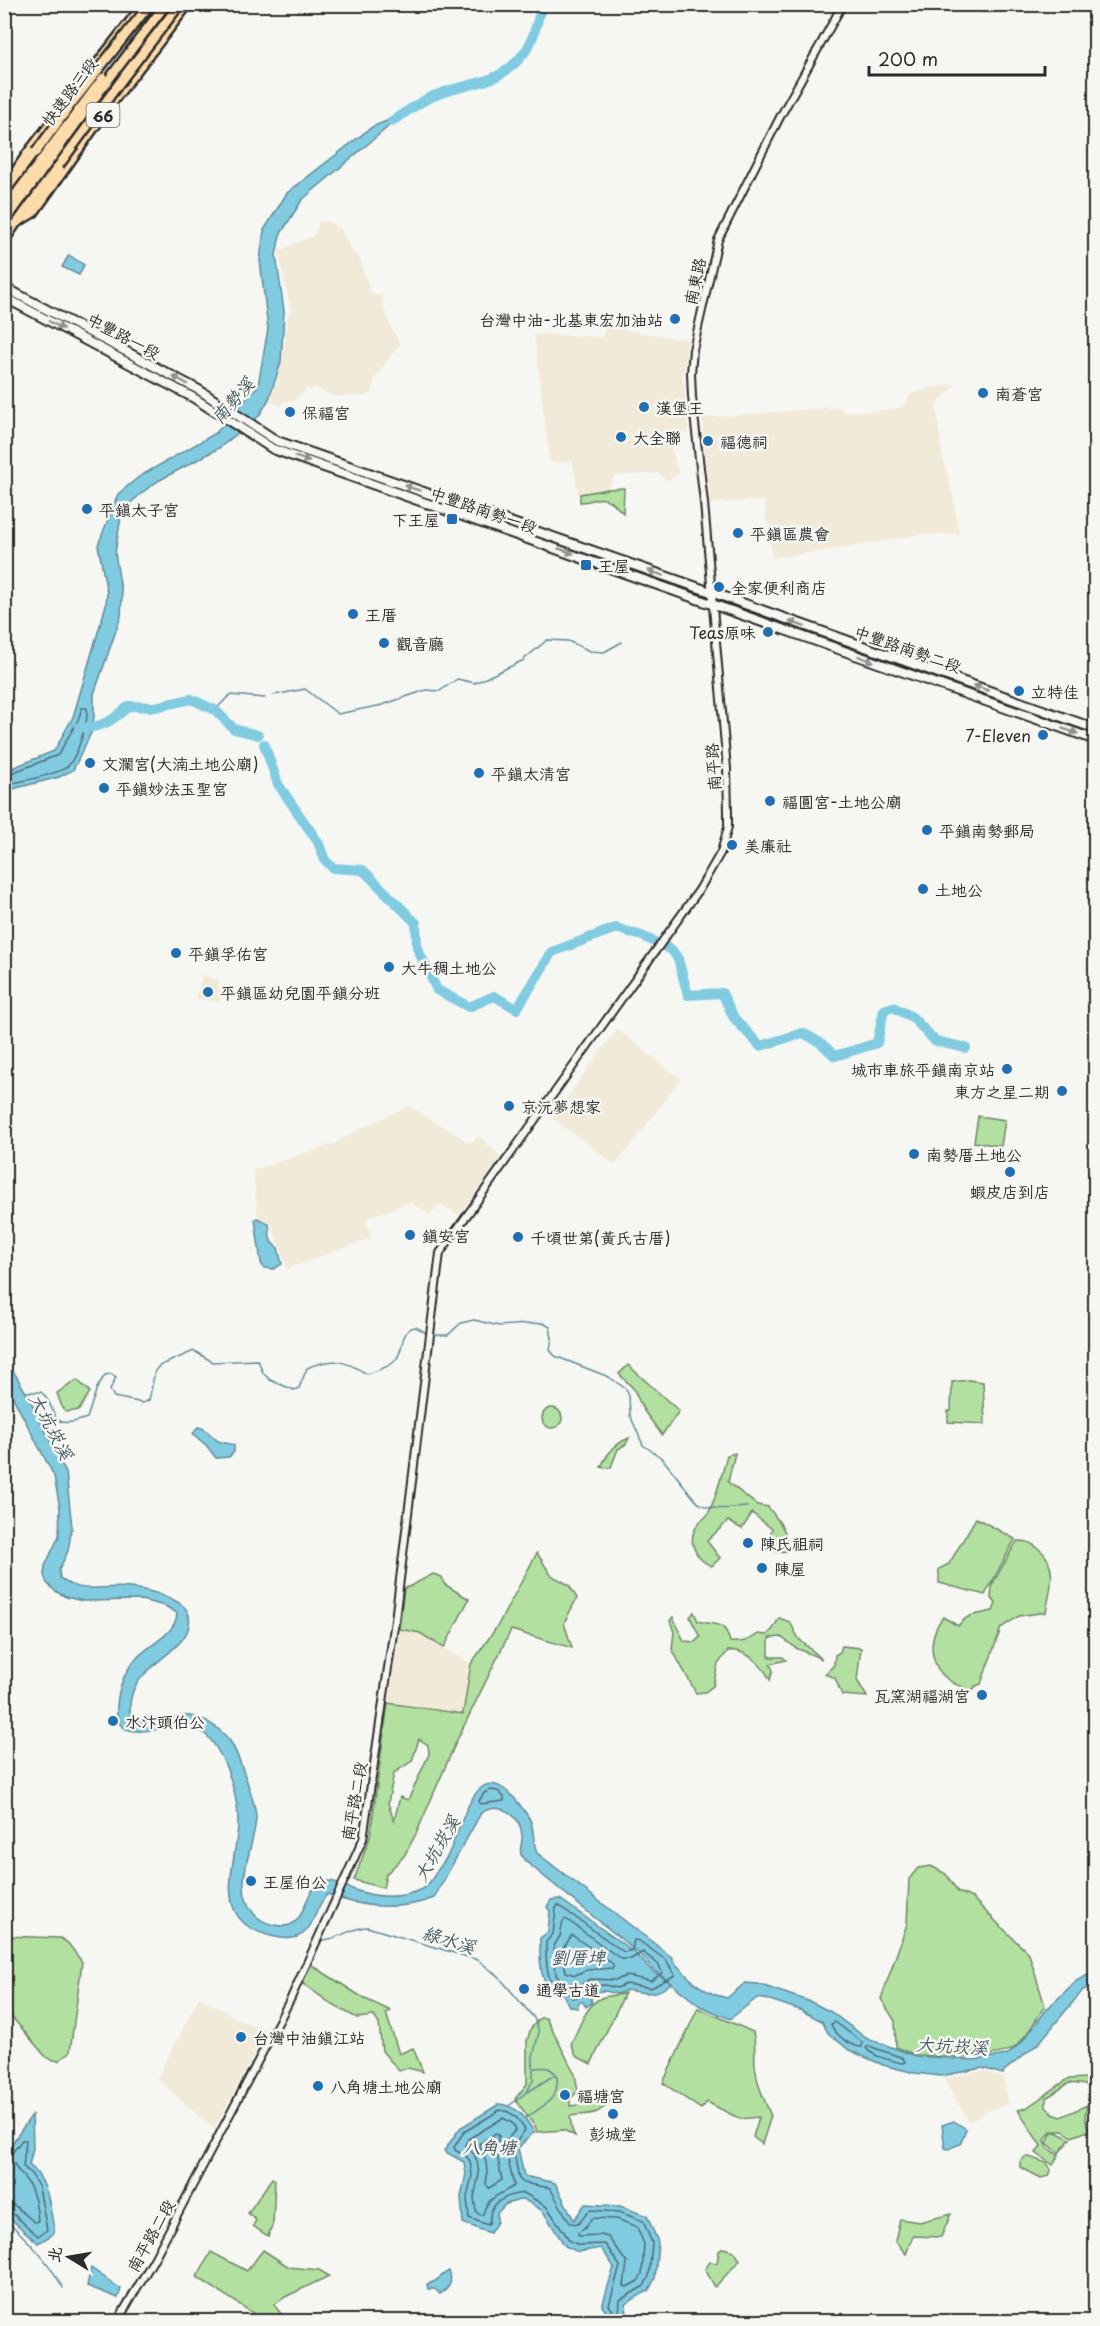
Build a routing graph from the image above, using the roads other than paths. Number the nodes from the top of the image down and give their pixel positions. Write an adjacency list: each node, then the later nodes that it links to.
1 (144, 4): 10 (main road, 快速路三段 / 66)
2 (150, 4): 13 (main road, bridge)
3 (155, 4): 10 (street, 快速路三段)
4 (160, 4): 14 (main road, 66, bridge)
5 (166, 4): 15 (main road, 66, bridge)
6 (173, 4): 11 (street, 快速路三段)
7 (180, 4): 16 (main road, bridge)
8 (188, 4): 12 (main road, 快速路三段 / 66)
9 (843, 4): 26 (street, 南東路)
10 (87, 82): 11 (street); 13 (main road, 快速路三段 / 66)
11 (103, 95): 12 (street); 16 (street, 快速路三段)
12 (112, 102): 16 (main road, 快速路三段 / 66)
13 (5, 196)
14 (4, 210)
15 (4, 223)
16 (16, 223): 17 (main road, 快速路三段 / 66)
17 (4, 242)
18 (4, 287): 20 (main road, 中豐路一段, one-way to 18)
19 (4, 297): 21 (main road, 中豐路一段, one-way to 21)
20 (230, 410): 21 (main road); 22 (main road, 中豐路一段)
21 (224, 418): 23 (main road, 中豐路一段)
22 (255, 427): 23 (main road); 24 (main road, 中豐路南勢一段)
23 (250, 434): 25 (main road, 中豐路南勢一段, one-way to 25)
24 (327, 458): 25 (main road); 26 (main road, 中豐路南勢一段, one-way to 24)
25 (325, 468): 27 (main road, 中豐路南勢一段, one-way to 27)
26 (711, 592): 27 (street, 南平路); 28 (main road, 中豐路南勢二段, one-way to 26)
27 (712, 604): 29 (main road, 中豐路南勢二段, one-way to 29); 30 (street, 南平路)
28 (1095, 729)
29 (1095, 740)
30 (430, 1330): 31 (street, 南平路二段)
31 (117, 2322)

